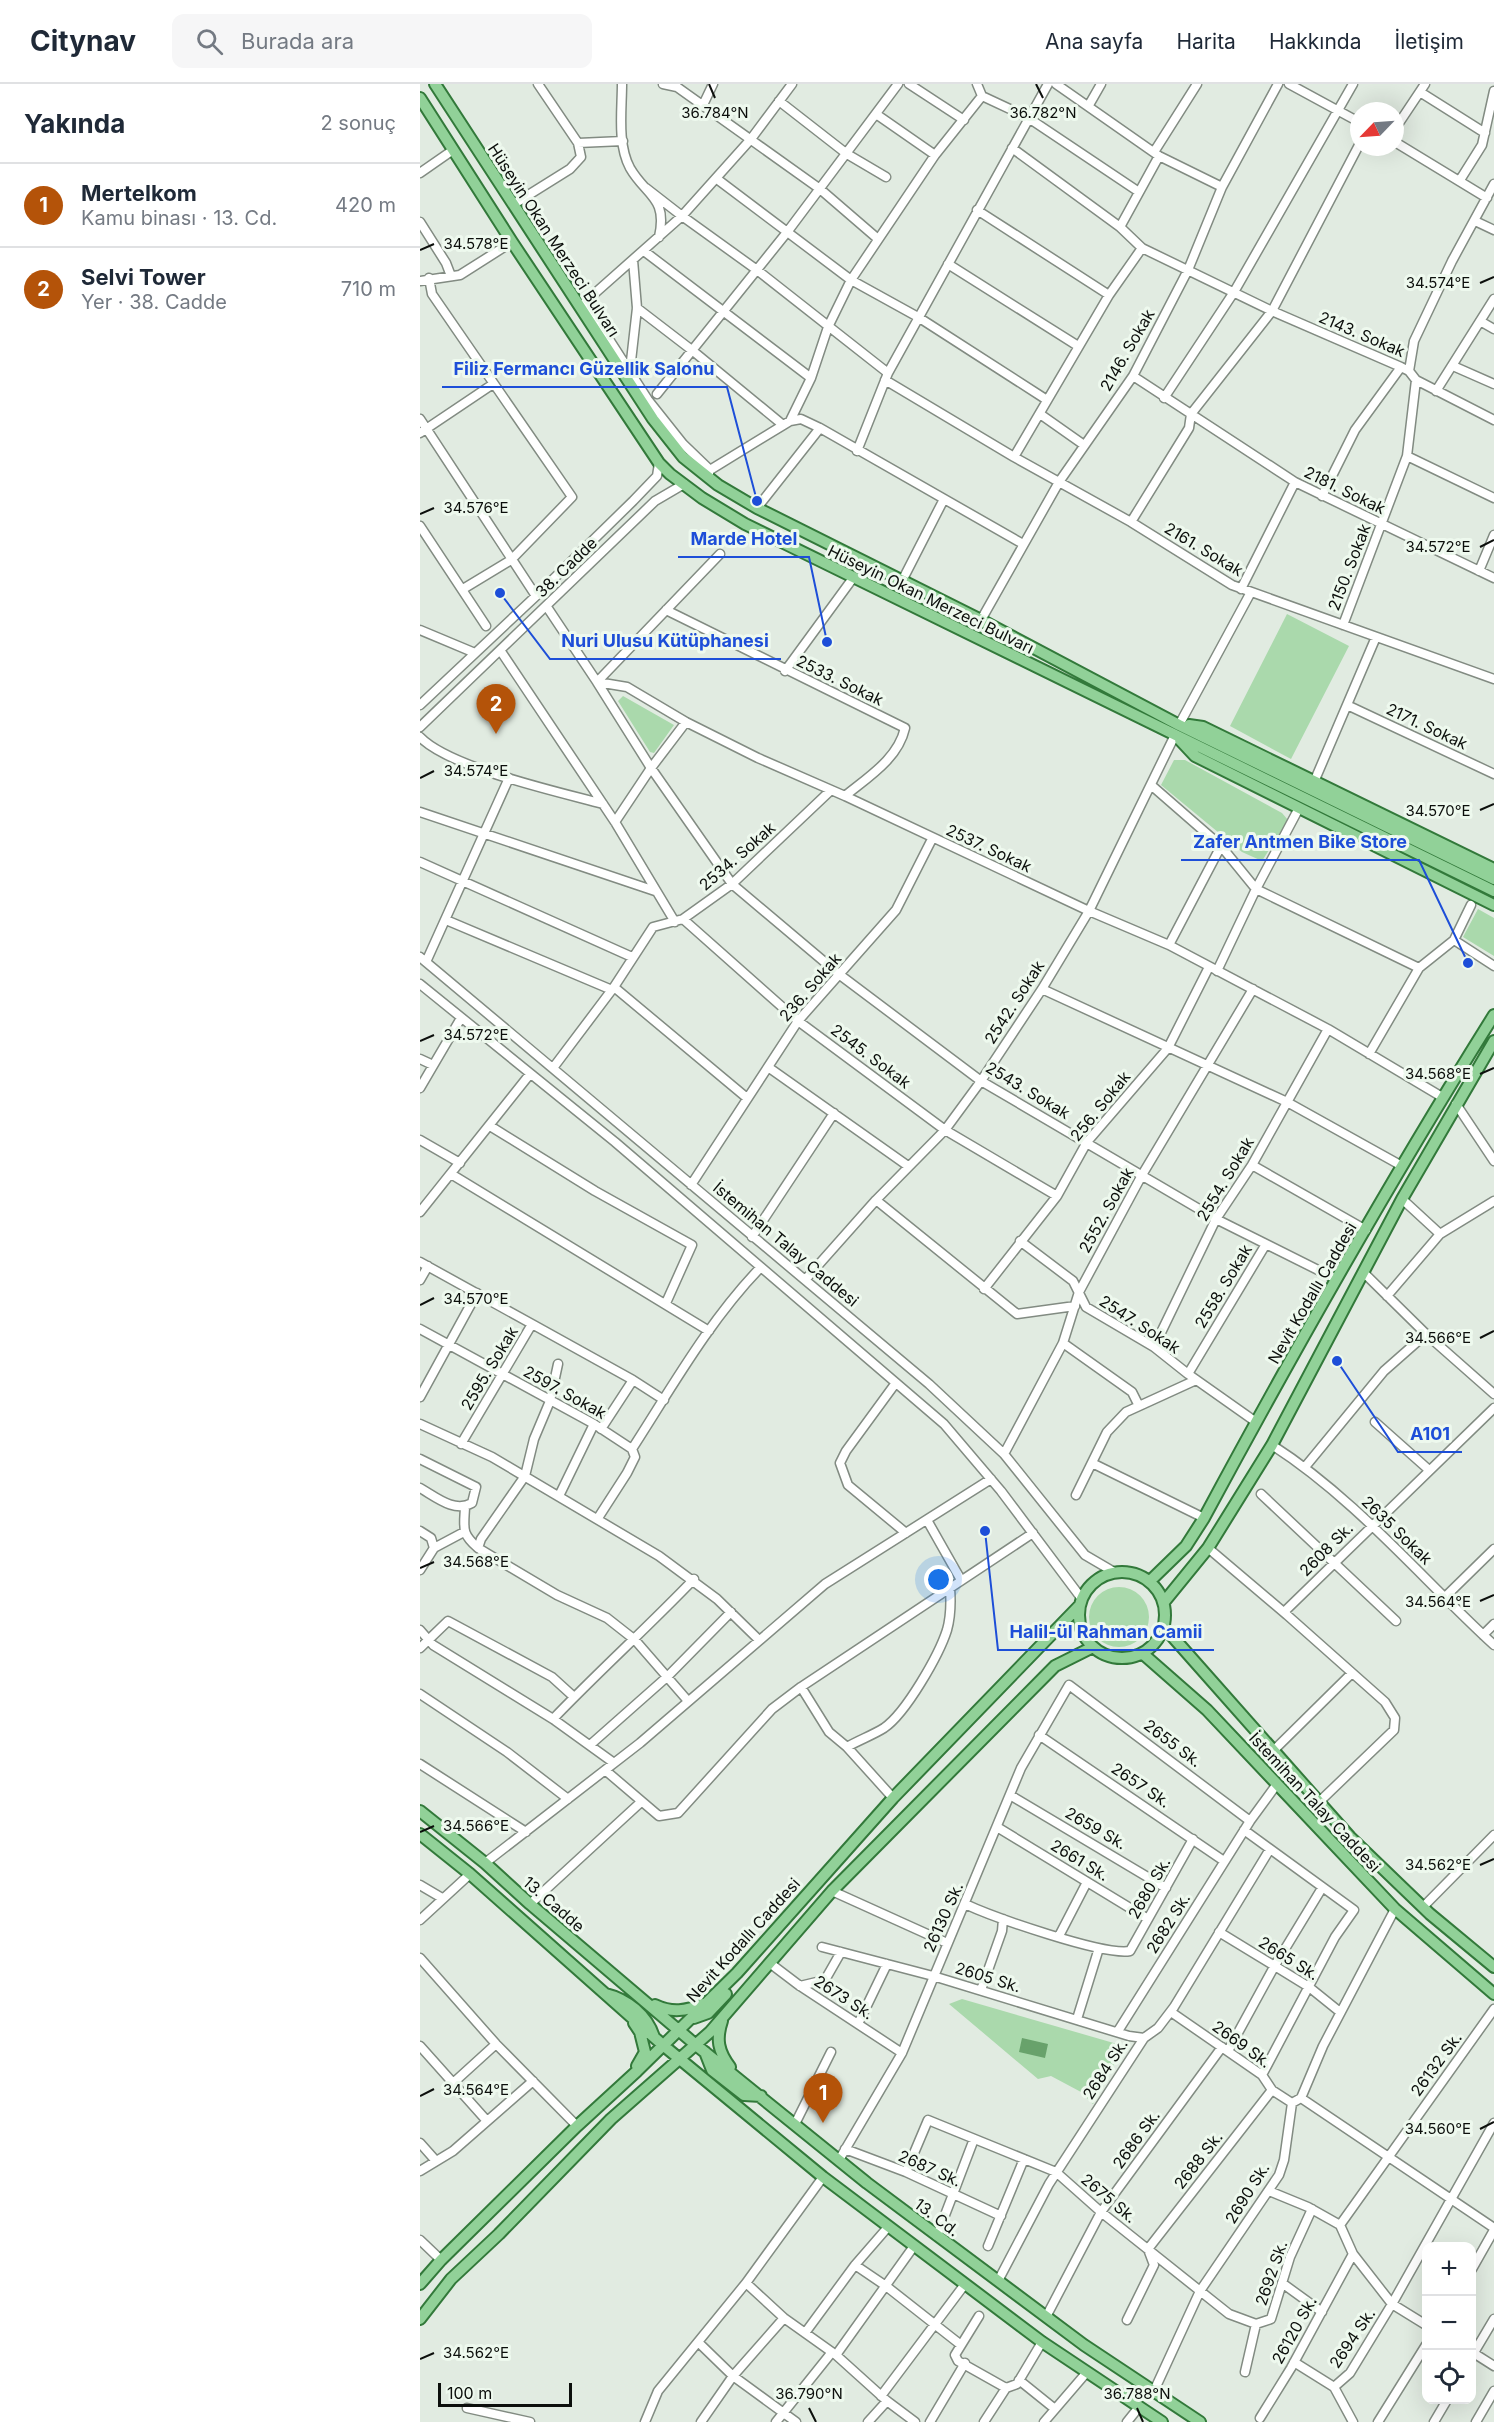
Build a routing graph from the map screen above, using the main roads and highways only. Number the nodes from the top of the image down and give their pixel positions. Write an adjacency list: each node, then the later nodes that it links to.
1 (435, 84): 3 (main road, Hüseyin Okan Merzeci Bulvarı)
2 (420, 98): 3 (main road, Hüseyin Okan Merzeci Bulvarı)
3 (1177, 730): 4 (main road); 5 (main road, Hüseyin Okan Merzeci Bulvarı); 6 (main road, Hüseyin Okan Merzeci Bulvarı); 7 (main road)
4 (1494, 869)
5 (1494, 879)
6 (1494, 891)
7 (1468, 892): 8 (main road); 9 (main road)
8 (1494, 905)
9 (1494, 910)
10 (1494, 1015): 12 (main road, Nevit Kodallı Caddesi)
11 (1494, 1041): 14 (main road, Nevit Kodallı Caddesi)
12 (1150, 1581): 13 (main road); 14 (main road)
13 (1081, 1602): 16 (main road); 21 (main road, Nevit Kodallı Caddesi)
14 (1164, 1602): 15 (main road)
15 (1164, 1627): 17 (main road); 20 (main road, İstemihan Talay Caddesi)
16 (1093, 1647): 17 (main road); 27 (main road)
17 (1142, 1653): 23 (main road, İstemihan Talay Caddesi)
18 (420, 1811): 24 (main road, 13. Cadde)
19 (420, 1834): 22 (main road, 13. Cadde)
20 (1494, 1967)
21 (735, 1975): 25 (main road, Nevit Kodallı Caddesi); 28 (main road)
22 (605, 1994): 26 (main road, 13. Cadde); 31 (main road)
23 (1494, 1994)
24 (643, 2000): 25 (main road); 29 (main road, 13. Cadde)
25 (708, 2001): 28 (main road, Nevit Kodallı Caddesi)
26 (627, 2013): 31 (main road, 13. Cadde); 35 (main road)
27 (723, 2017): 33 (main road); 36 (main road)
28 (691, 2019): 30 (main road, Nevit Kodallı Caddesi)
29 (668, 2020): 30 (main road, 13. Cd.)
30 (680, 2030): 32 (main road, Nevit Kodallı Caddesi); 33 (main road, 13. Cd.)
31 (654, 2037): 32 (main road)
32 (664, 2046): 34 (main road); 35 (main road, Nevit Kodallı Caddesi)
33 (700, 2048): 34 (main road); 36 (main road, 13. Cd.); 37 (main road)
34 (680, 2060): 39 (main road); 40 (main road)
35 (630, 2077): 38 (main road, Nevit Kodallı Caddesi)
36 (737, 2077): 37 (main road, 13. Cd.)
37 (761, 2096): 41 (main road, 13. Cd.)
38 (420, 2284)
39 (420, 2319)
40 (1162, 2422)
41 (1200, 2422)

